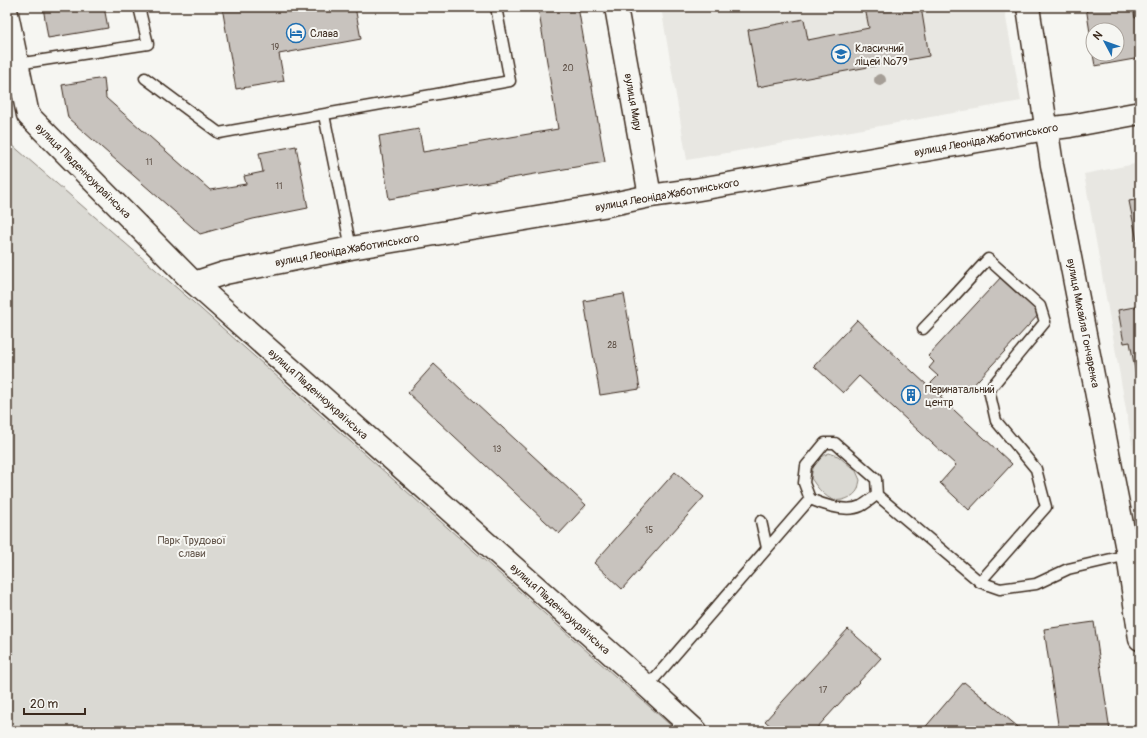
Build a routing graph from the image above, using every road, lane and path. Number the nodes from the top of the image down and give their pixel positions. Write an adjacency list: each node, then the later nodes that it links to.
1 (140, 7): 6 (lane)
2 (496, 7): 9 (lane)
3 (616, 7): 11 (street, вулиця Миру)
4 (1028, 7): 10 (street, вулиця Михайла Гончаренка)
5 (7, 14): 6 (street, вулиця Південноукраїнська)
6 (17, 64): 13 (street, вулиця Південноукраїнська)
7 (145, 78): 9 (lane)
8 (1140, 112): 10 (street, вулиця Леоніда Жаботинського)
9 (324, 115): 12 (lane)
10 (1046, 129): 11 (street, вулиця Леоніда Жаботинського); 19 (street, вулиця Михайла Гончаренка)
11 (650, 196): 12 (street, вулиця Леоніда Жаботинського)
12 (351, 248): 13 (street, вулиця Леоніда Жаботинського)
13 (194, 283): 22 (street, вулиця Південноукраїнська)
14 (923, 329): 20 (lane)
15 (877, 495): 16 (lane); 16 (lane); 20 (lane)
16 (810, 499): 18 (lane)
17 (761, 521): 18 (lane)
18 (768, 548): 22 (lane)
19 (1128, 555): 20 (lane); 21 (street, вулиця Михайла Гончаренка)
20 (980, 582)
21 (1140, 639)
22 (648, 687): 23 (street, вулиця Південноукраїнська)
23 (696, 731)

